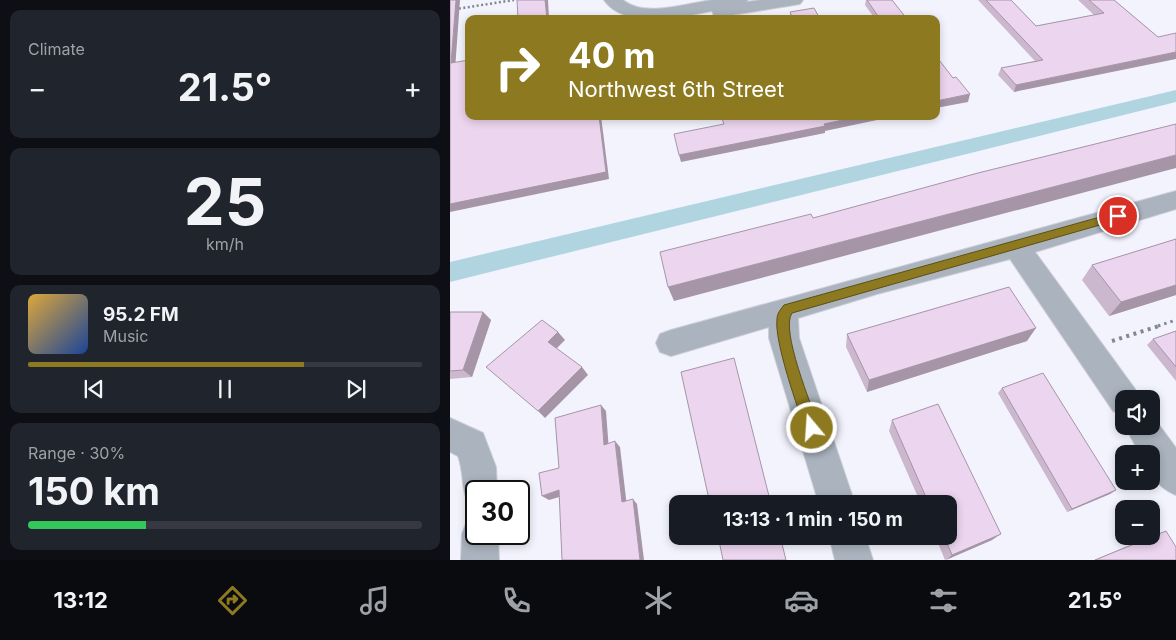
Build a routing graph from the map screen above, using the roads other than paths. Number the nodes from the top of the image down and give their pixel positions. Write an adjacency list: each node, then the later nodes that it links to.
1 (599, 0): 5 (street)
2 (613, 0): 6 (street)
3 (739, 0): 7 (street)
4 (794, 0): 8 (street)
5 (618, 15)
6 (625, 15)
7 (640, 15)
8 (702, 15)
9 (1176, 200): 10 (street)
10 (1016, 246): 11 (street); 13 (street)
11 (788, 309): 12 (street); 18 (street)
12 (671, 342)
13 (1117, 390)
14 (1147, 435): 16 (street)
15 (460, 439): 17 (street)
16 (1176, 478)
17 (480, 480)
18 (834, 495)
19 (480, 545): 21 (street)
20 (850, 545): 22 (street)
21 (480, 560)
22 (854, 560)

